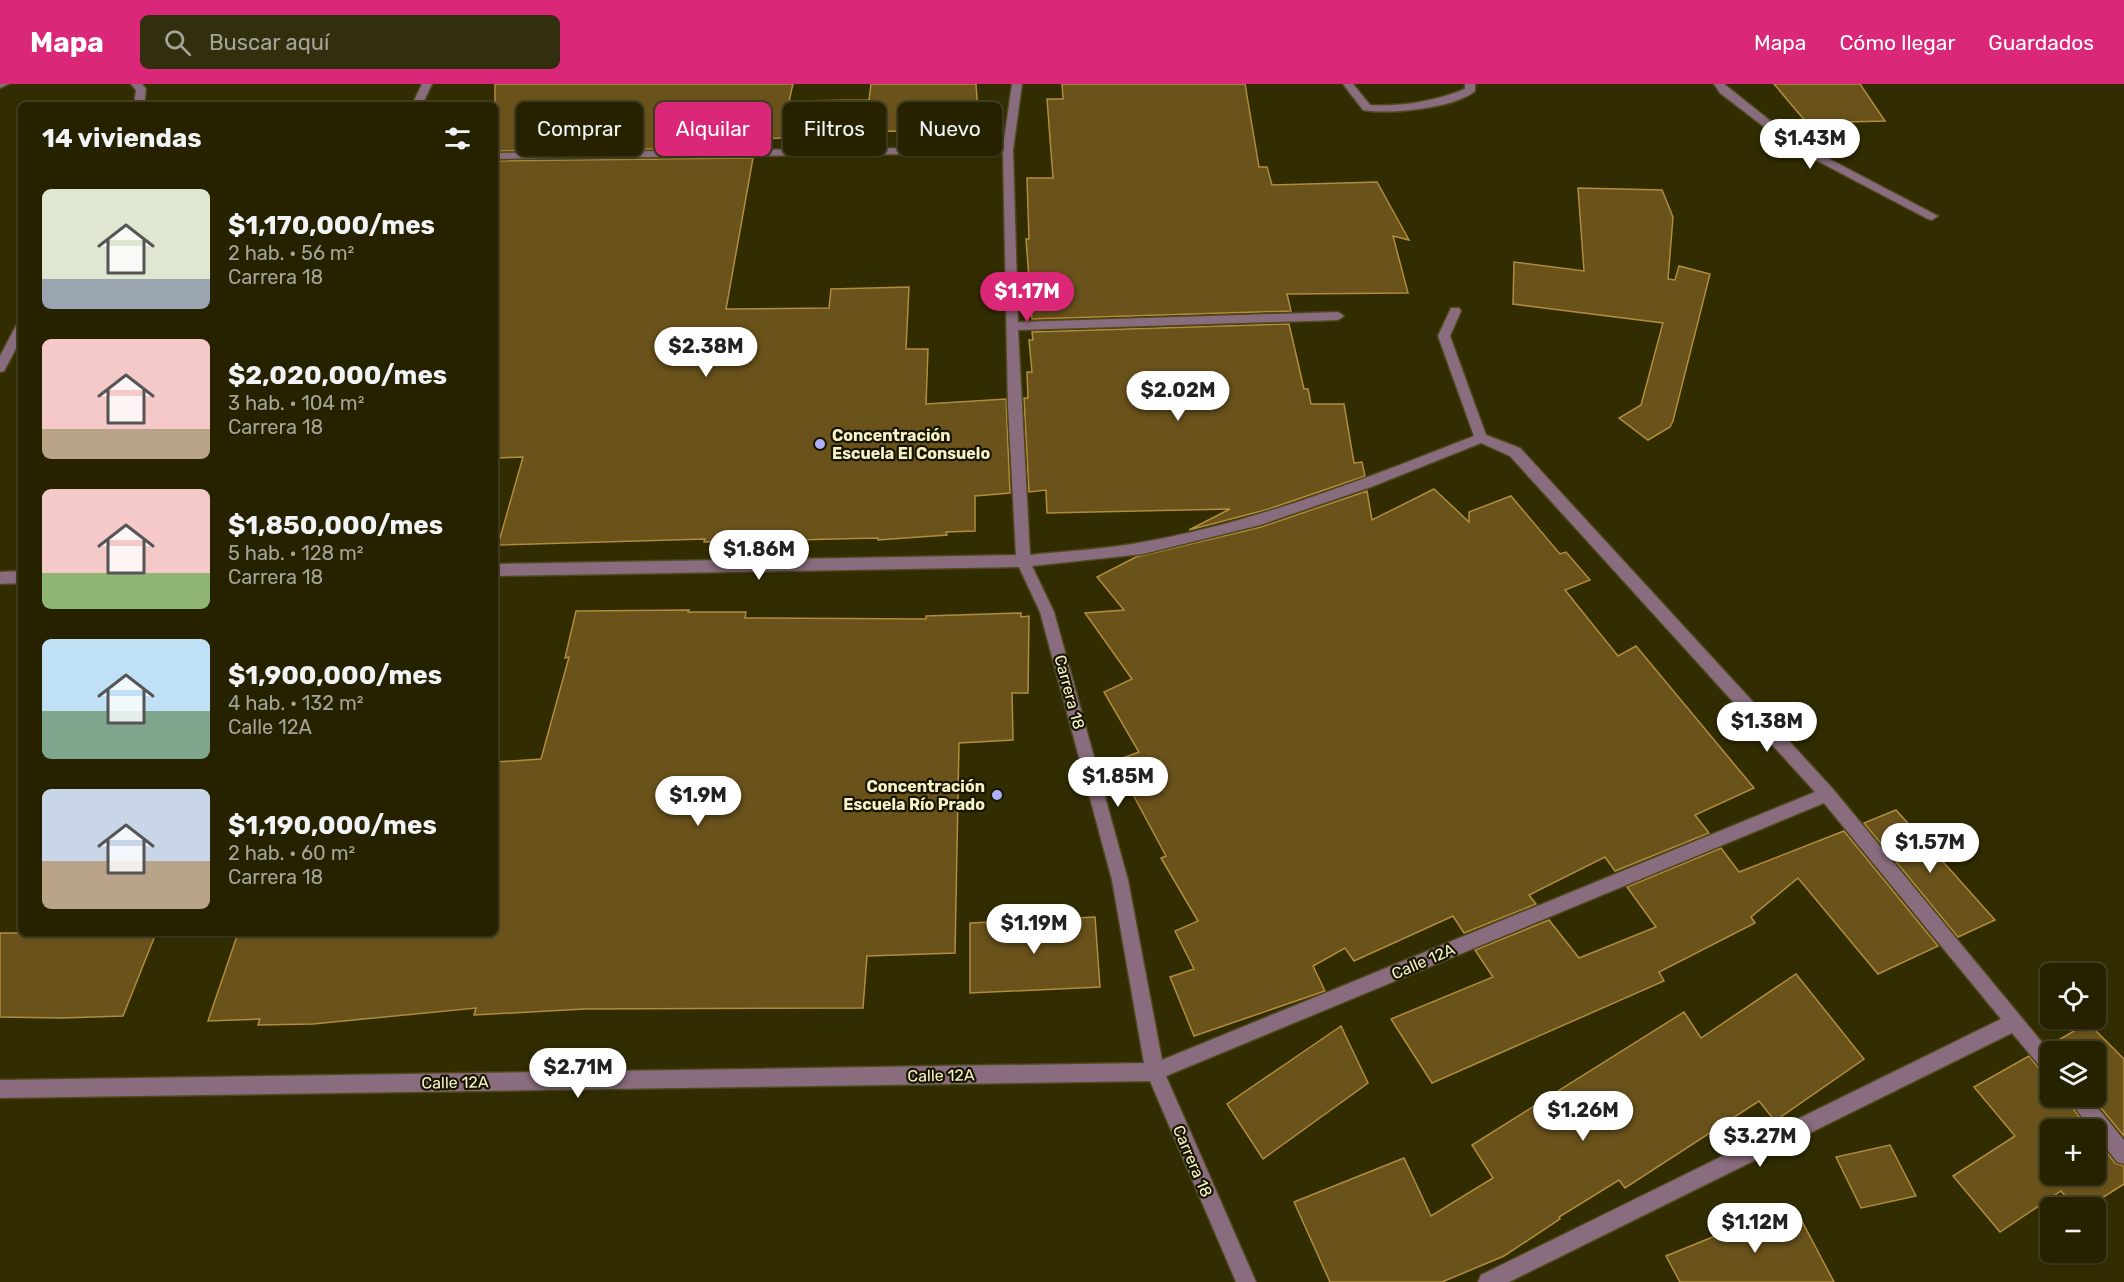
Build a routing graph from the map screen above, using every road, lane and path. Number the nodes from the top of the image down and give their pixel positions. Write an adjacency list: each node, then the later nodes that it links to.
1 (136, 84): 7 (street)
2 (427, 84): 8 (street)
3 (1017, 84): 9 (street, Carrera 18)
4 (1348, 84): 5 (street)
5 (1470, 84)
6 (1719, 84): 11 (street)
7 (140, 102)
8 (418, 102)
9 (1008, 150): 10 (street); 14 (street, Carrera 18)
10 (498, 156)
11 (1932, 216)
12 (1455, 311): 17 (street)
13 (1338, 316): 14 (street)
14 (1012, 326): 18 (street, Carrera 18)
15 (18, 333): 16 (street)
16 (0, 368)
17 (1481, 438): 18 (street); 22 (street)
18 (1023, 561): 19 (street); 25 (street, Carrera 18)
19 (498, 570)
20 (18, 577): 21 (street)
21 (0, 578)
22 (1827, 794): 23 (street); 25 (street, Calle 12A)
23 (2015, 1022): 24 (street); 30 (street)
24 (2040, 1053)
25 (1155, 1072): 26 (street, Calle 12A); 29 (street, Carrera 18)
26 (0, 1089)
27 (2085, 1107): 28 (street)
28 (2124, 1155)
29 (1246, 1282)
30 (1488, 1282)

